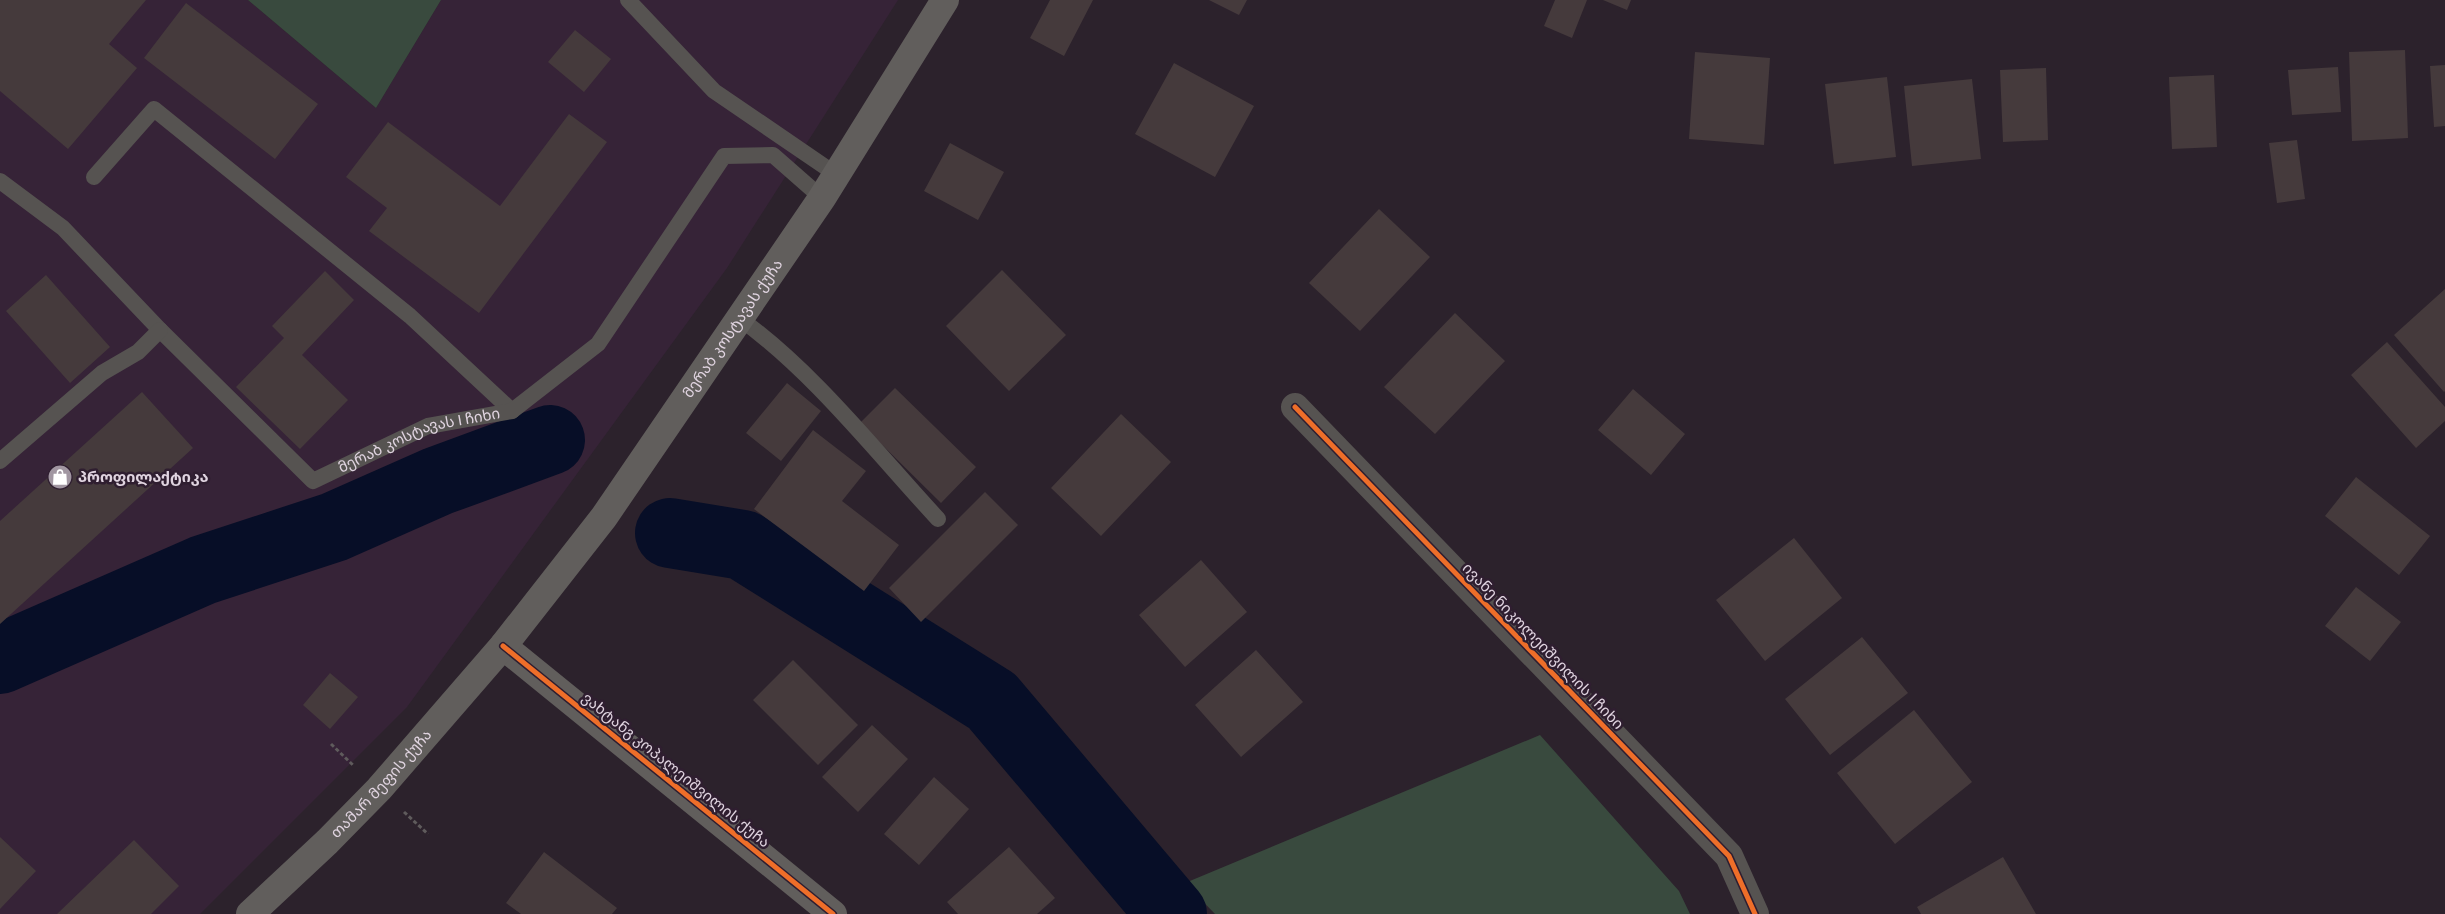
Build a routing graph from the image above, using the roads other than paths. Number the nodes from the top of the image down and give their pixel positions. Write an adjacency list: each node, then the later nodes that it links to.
1 (628, 0): 3 (lane)
2 (945, 0): 3 (main road, მერაბ კოსტავას ქუჩა)
3 (837, 175): 6 (main road, მერაბ კოსტავას ქუჩა)
4 (94, 178): 10 (lane)
5 (0, 181): 8 (lane, მერაბ კოსტავას I ჩიხი)
6 (822, 198): 7 (main road, მერაბ კოსტავას ქუჩა); 10 (lane, მერაბ კოსტავას I ჩიხი)
7 (739, 318): 12 (lane); 13 (main road, მერაბ კოსტავას ქუჩა)
8 (160, 330): 10 (lane, მერაბ კოსტავას I ჩიხი); 11 (lane)
9 (1295, 407): 16 (street, ივანე ნიკოლეიშვილის I ჩიხი)
10 (512, 411)
11 (0, 461)
12 (938, 519)
13 (503, 646): 14 (main road, თამარ მეფის ქუჩა); 15 (main road, ვახტანგ კოპალეიშვილის ქუჩა)
14 (250, 914)
15 (833, 914)
16 (1755, 914)

